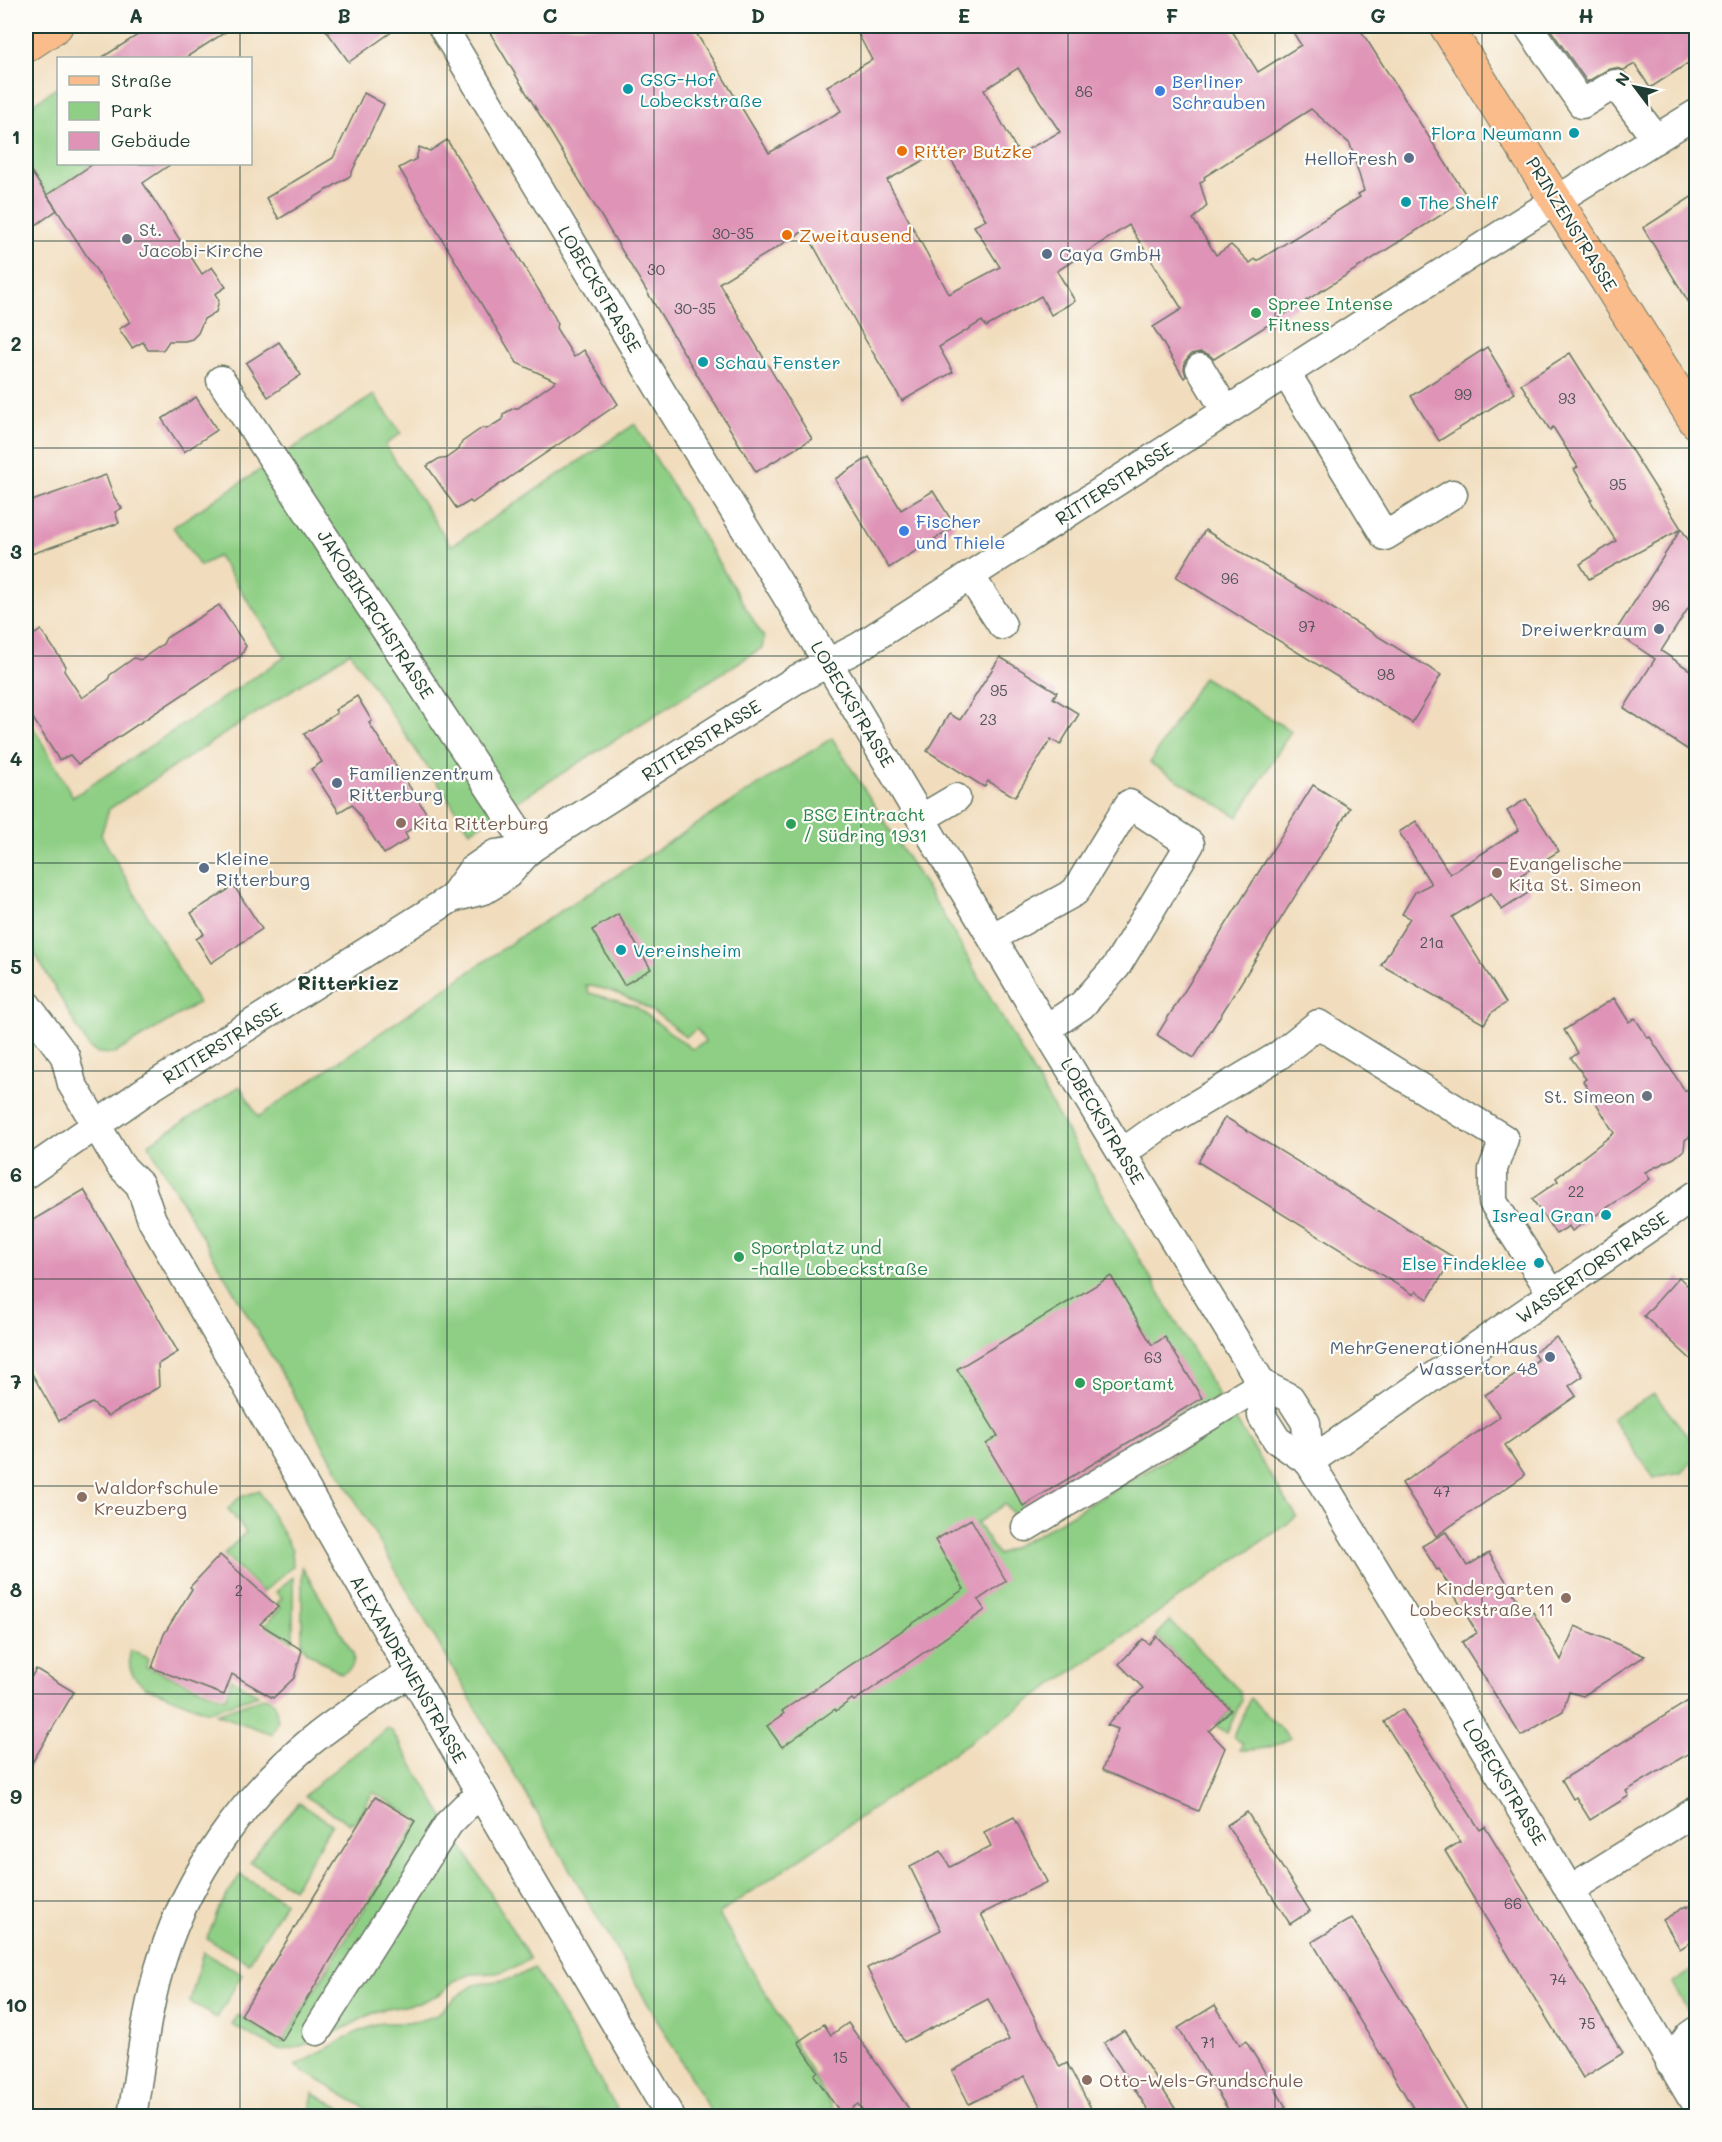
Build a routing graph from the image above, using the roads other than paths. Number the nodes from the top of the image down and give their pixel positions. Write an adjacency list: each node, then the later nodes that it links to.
1 (56, 26): 5 (main road)
2 (442, 26): 17 (street, LOBECKSTRASSE)
3 (1446, 26): 8 (main road, PRINZENSTRASSE)
4 (1528, 26): 7 (street)
5 (26, 46)
6 (1696, 114): 7 (street, RITTERSTRASSE)
7 (1656, 140): 8 (street, RITTERSTRASSE)
8 (1558, 200): 10 (street, RITTERSTRASSE); 13 (main road, PRINZENSTRASSE)
9 (1200, 368): 12 (street)
10 (1286, 373): 12 (street, RITTERSTRASSE); 14 (street)
11 (221, 380): 20 (street, JAKOBIKIRCHSTRASSE)
12 (1226, 411): 15 (street, RITTERSTRASSE)
13 (1696, 422)
14 (1453, 494)
15 (970, 576): 16 (street); 17 (street, RITTERSTRASSE)
16 (1002, 625)
17 (828, 663): 19 (street, LOBECKSTRASSE); 20 (street, RITTERSTRASSE)
18 (956, 798): 19 (street)
19 (922, 818): 21 (street, LOBECKSTRASSE)
20 (530, 849): 24 (street, RITTERSTRASSE)
21 (993, 937): 23 (street, LOBECKSTRASSE); 23 (street)
22 (28, 1008): 24 (street, ALEXANDRINENSTRASSE)
23 (1046, 1029): 25 (street, LOBECKSTRASSE)
24 (96, 1126): 26 (street, RITTERSTRASSE); 32 (street, ALEXANDRINENSTRASSE)
25 (1122, 1153): 28 (street); 29 (street, LOBECKSTRASSE)
26 (26, 1174)
27 (1696, 1195): 28 (street, WASSERTORSTRASSE)
28 (1553, 1295): 30 (street, WASSERTORSTRASSE)
29 (1262, 1384): 30 (street, LOBECKSTRASSE); 31 (street)
30 (1309, 1462): 35 (street, LOBECKSTRASSE)
31 (1026, 1527)
32 (411, 1672): 33 (street, ALEXANDRINENSTRASSE); 40 (street)
33 (482, 1796): 36 (street); 41 (street, ALEXANDRINENSTRASSE)
34 (1696, 1811): 35 (street)
35 (1569, 1890): 38 (street, LOBECKSTRASSE)
36 (317, 2031)
37 (1696, 2031): 38 (street)
38 (1670, 2063): 39 (street, LOBECKSTRASSE)
39 (1696, 2105)
40 (132, 2116)
41 (670, 2116)

